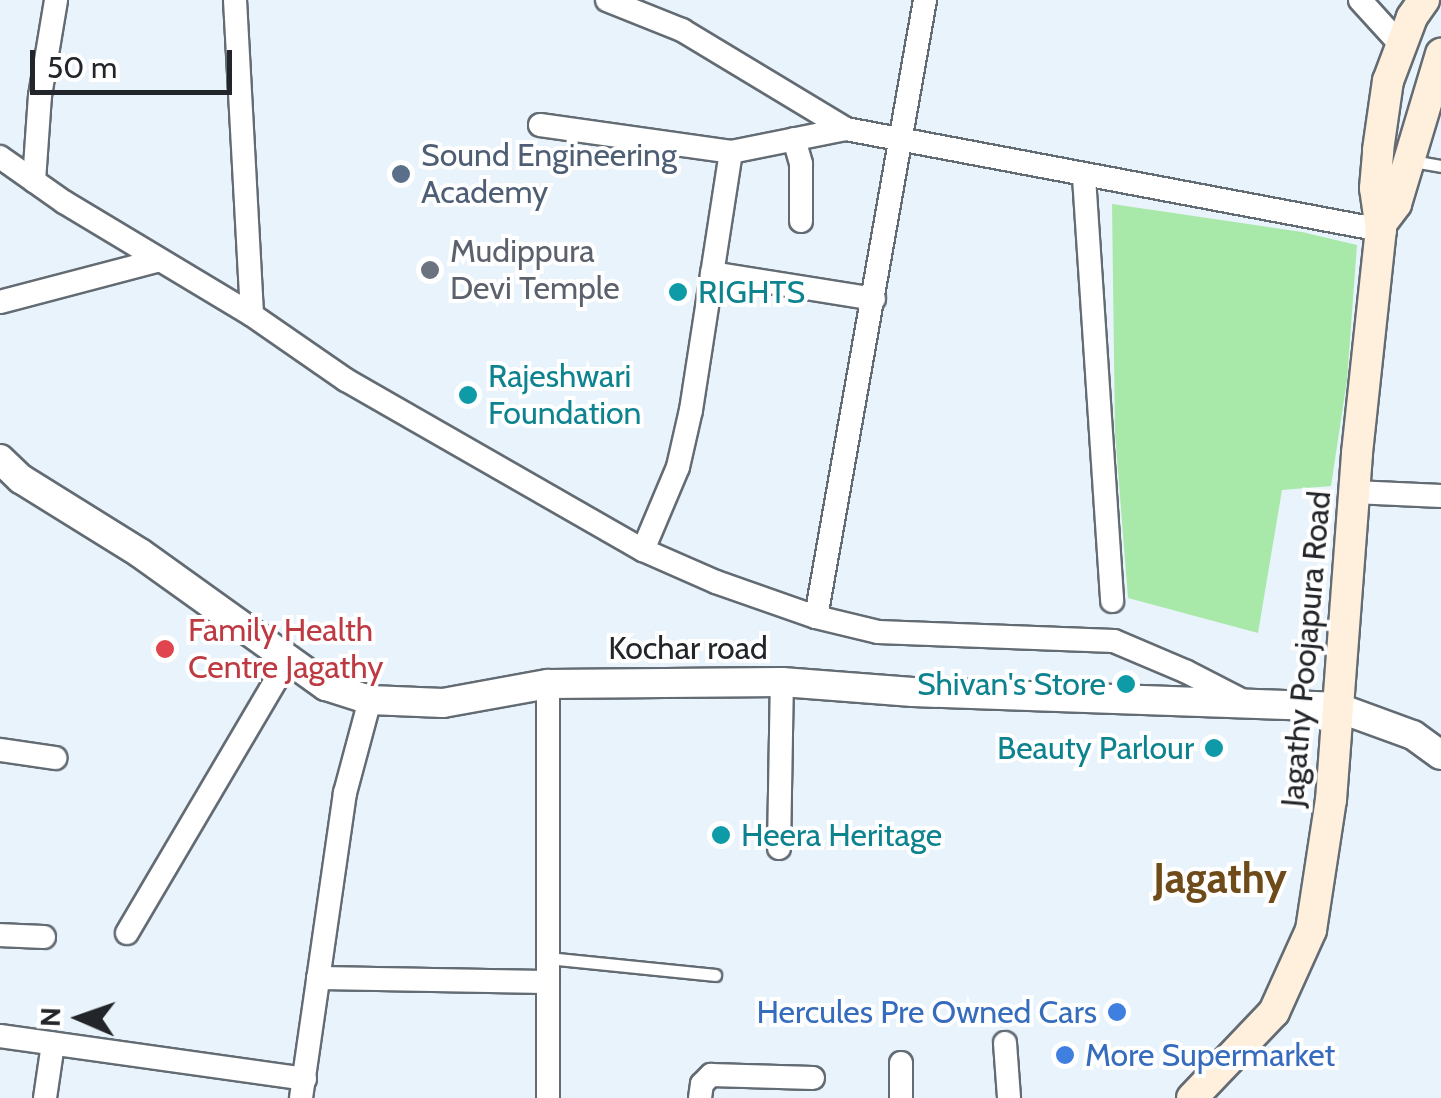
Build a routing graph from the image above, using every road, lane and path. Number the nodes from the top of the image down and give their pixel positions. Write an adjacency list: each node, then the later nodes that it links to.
1 (56, 0): 17 (street)
2 (235, 0): 24 (street)
3 (606, 0): 9 (street)
4 (925, 0): 10 (street)
5 (1360, 0): 6 (street)
6 (1412, 21): 19 (main road)
7 (1440, 55): 14 (main road)
8 (540, 125): 12 (street)
9 (846, 128): 10 (street); 11 (street)
10 (904, 137): 16 (street); 22 (street)
11 (794, 139): 12 (street); 18 (street)
12 (730, 152): 21 (street)
13 (0, 157): 17 (street)
14 (1408, 160): 15 (lane); 19 (main road)
15 (1441, 166)
16 (1084, 177): 19 (street); 29 (street)
17 (34, 181): 20 (street)
18 (801, 222)
19 (1381, 227): 26 (main road, Jagathy Poojapura Road)
20 (160, 260): 23 (street); 24 (street)
21 (712, 274): 22 (street); 28 (street)
22 (874, 300): 30 (street)
23 (0, 302)
24 (252, 315): 28 (street)
25 (0, 459): 31 (street, Kochar road)
26 (1354, 492): 27 (street); 36 (main road, Jagathy Poojapura Road)
27 (1441, 496)
28 (643, 550): 30 (street)
29 (1112, 601)
30 (816, 617): 35 (street)
31 (287, 661): 34 (street, Kochar road); 41 (street)
32 (782, 682): 33 (street, Kochar road); 35 (street, Kochar road); 40 (street)
33 (548, 684): 34 (street, Kochar road); 44 (street)
34 (370, 700): 46 (street)
35 (1252, 706): 36 (street, Kochar road)
36 (1336, 707): 38 (street, Kochar road); 58 (main road, Jagathy Poojapura Road)
37 (0, 750): 39 (street)
38 (1441, 755)
39 (55, 758)
40 (780, 848)
41 (127, 934)
42 (0, 935): 43 (street)
43 (44, 937)
44 (548, 970): 45 (lane); 46 (street); 54 (street)
45 (715, 975)
46 (318, 978): 52 (street)
47 (0, 1036): 49 (street)
48 (1005, 1043): 57 (street)
49 (53, 1044): 52 (street); 53 (street)
50 (901, 1062): 56 (street)
51 (813, 1078): 55 (street)
52 (303, 1088)
53 (45, 1098)
54 (548, 1098)
55 (700, 1098)
56 (901, 1098)
57 (1009, 1098)
58 (1192, 1098)

